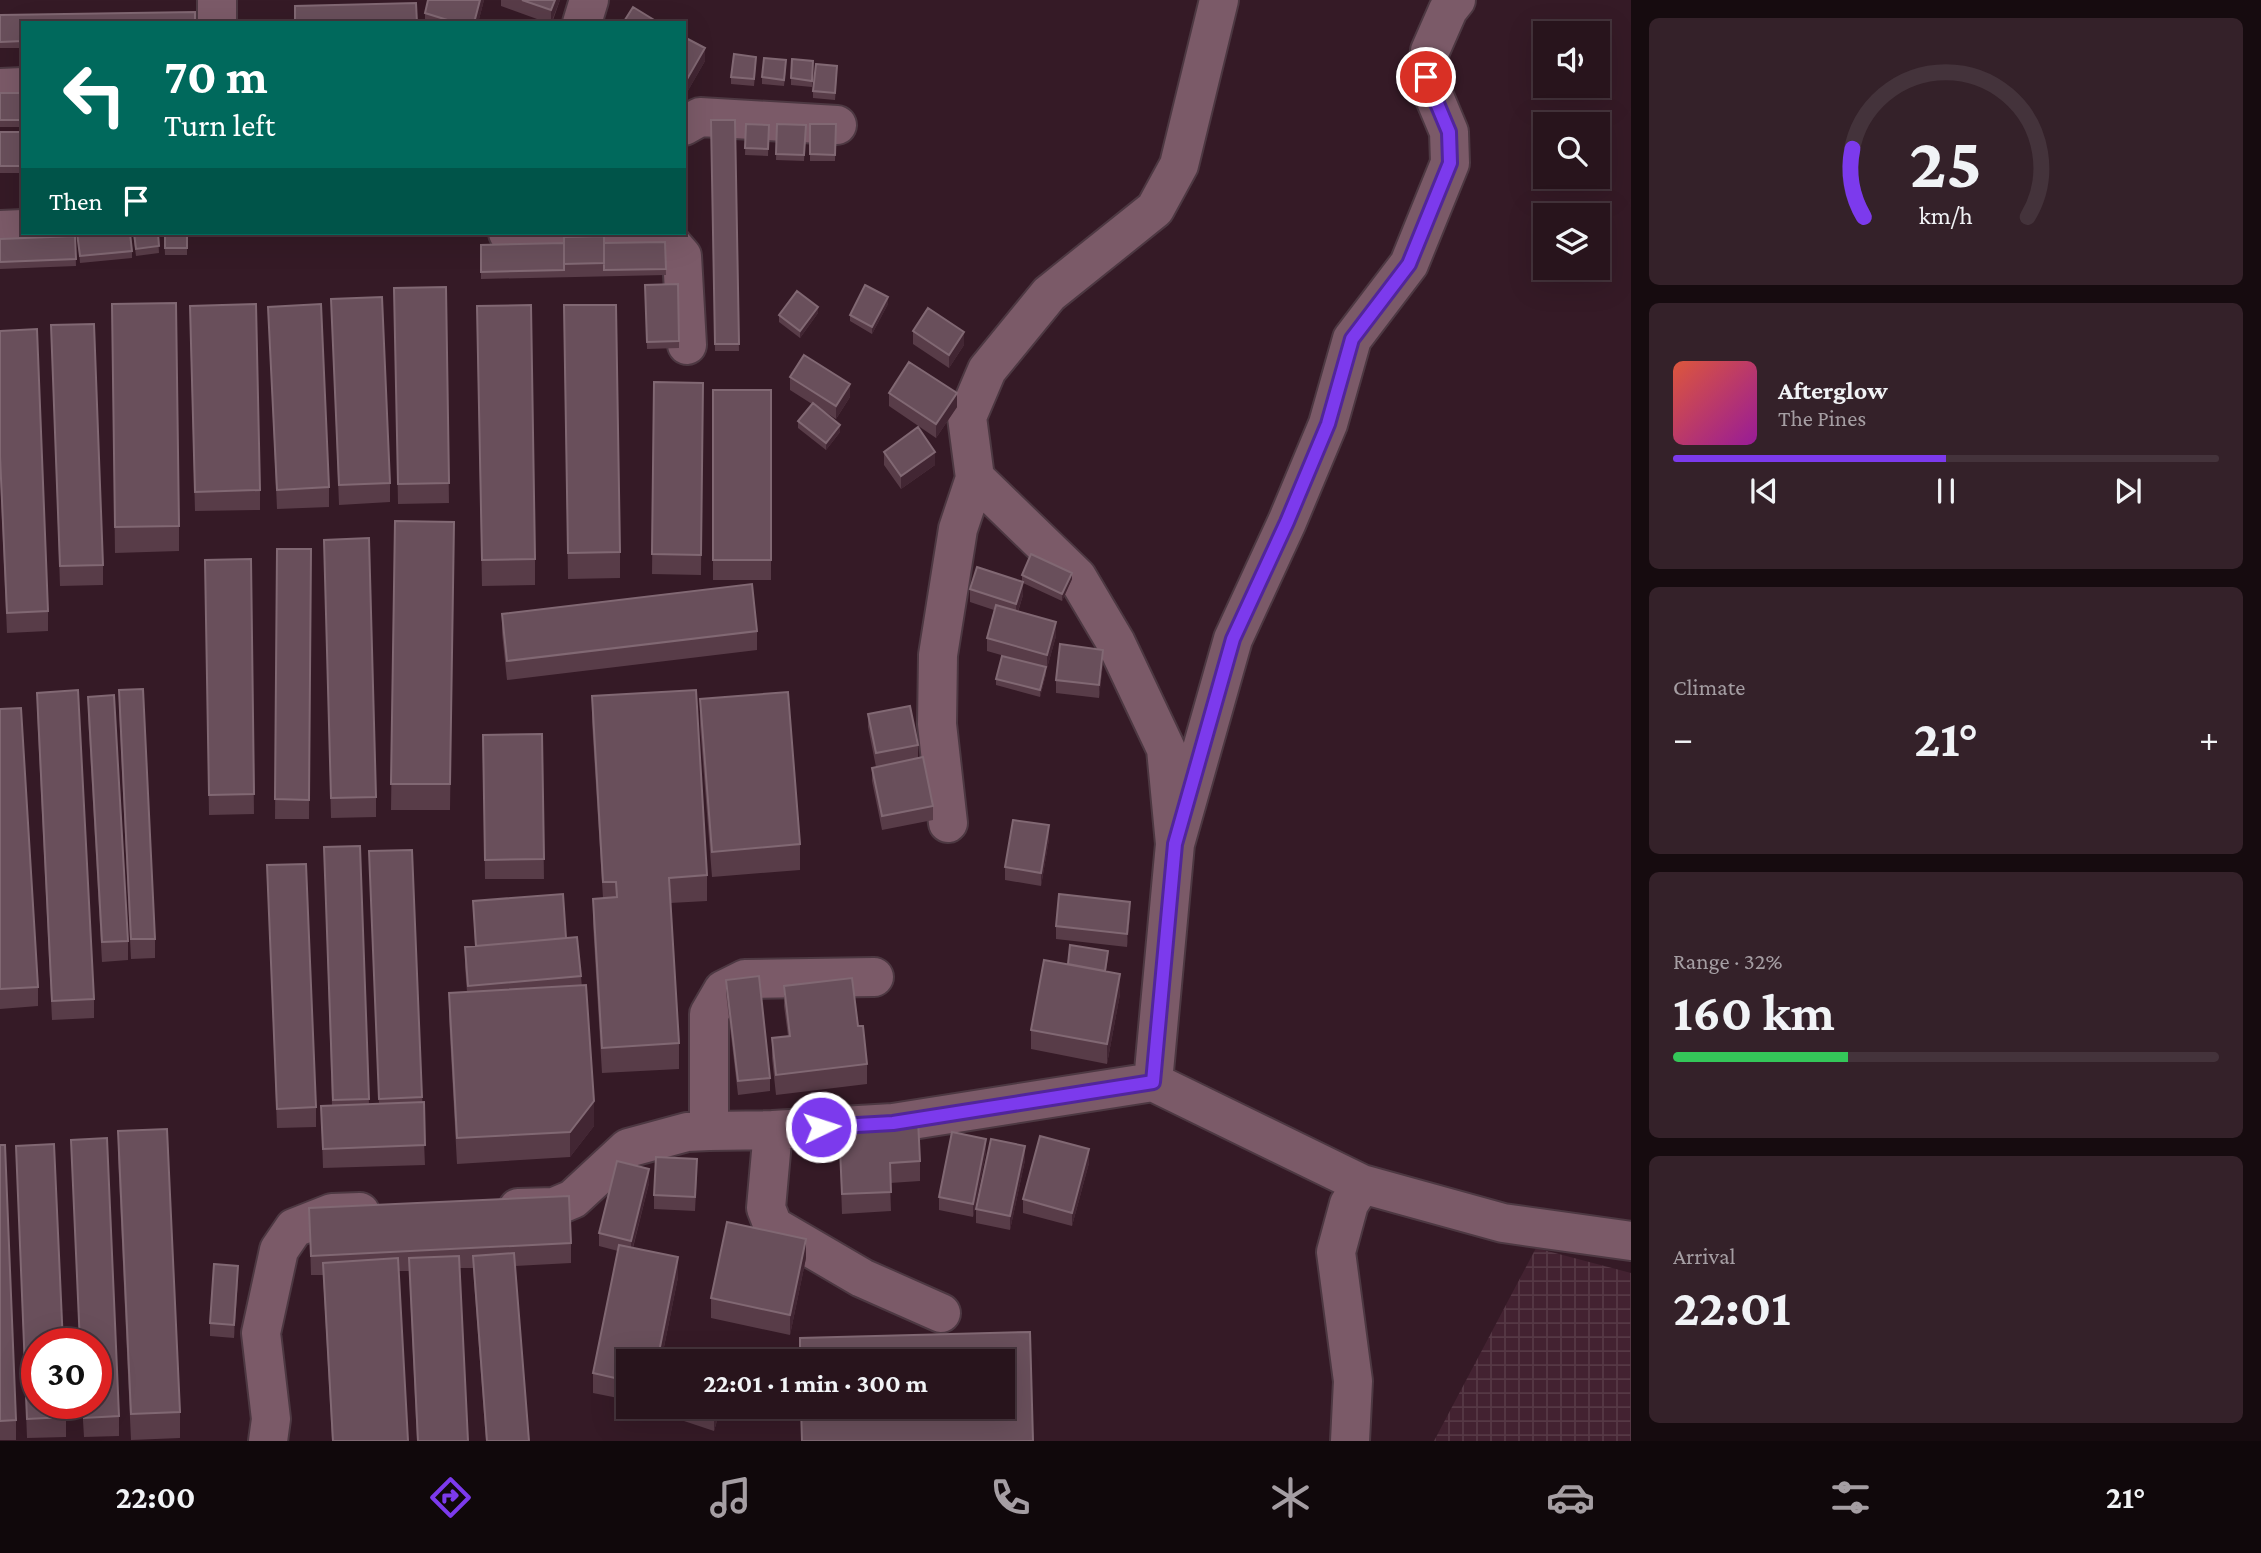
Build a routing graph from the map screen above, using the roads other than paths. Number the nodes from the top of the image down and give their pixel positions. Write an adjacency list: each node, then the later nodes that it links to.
1 (217, 0): 5 (street)
2 (589, 0): 6 (street)
3 (1219, 0): 16 (street)
4 (1456, 0): 18 (street)
5 (218, 21)
6 (583, 21)
7 (21, 87): 8 (street)
8 (0, 88)
9 (686, 125): 10 (street)
10 (837, 125)
11 (21, 229): 12 (street)
12 (0, 230)
13 (512, 235): 14 (street)
14 (609, 238): 15 (street)
15 (687, 345)
16 (975, 478): 17 (street); 18 (street)
17 (948, 823)
18 (1175, 844): 20 (street)
19 (874, 977): 22 (street)
20 (1153, 1082): 21 (street); 23 (street)
21 (774, 1130): 22 (street); 27 (street)
22 (709, 1131): 24 (street)
23 (1362, 1184): 26 (street); 29 (street)
24 (484, 1209)
25 (388, 1211): 28 (street)
26 (1631, 1241)
27 (941, 1313)
28 (268, 1441)
29 (1350, 1441)

